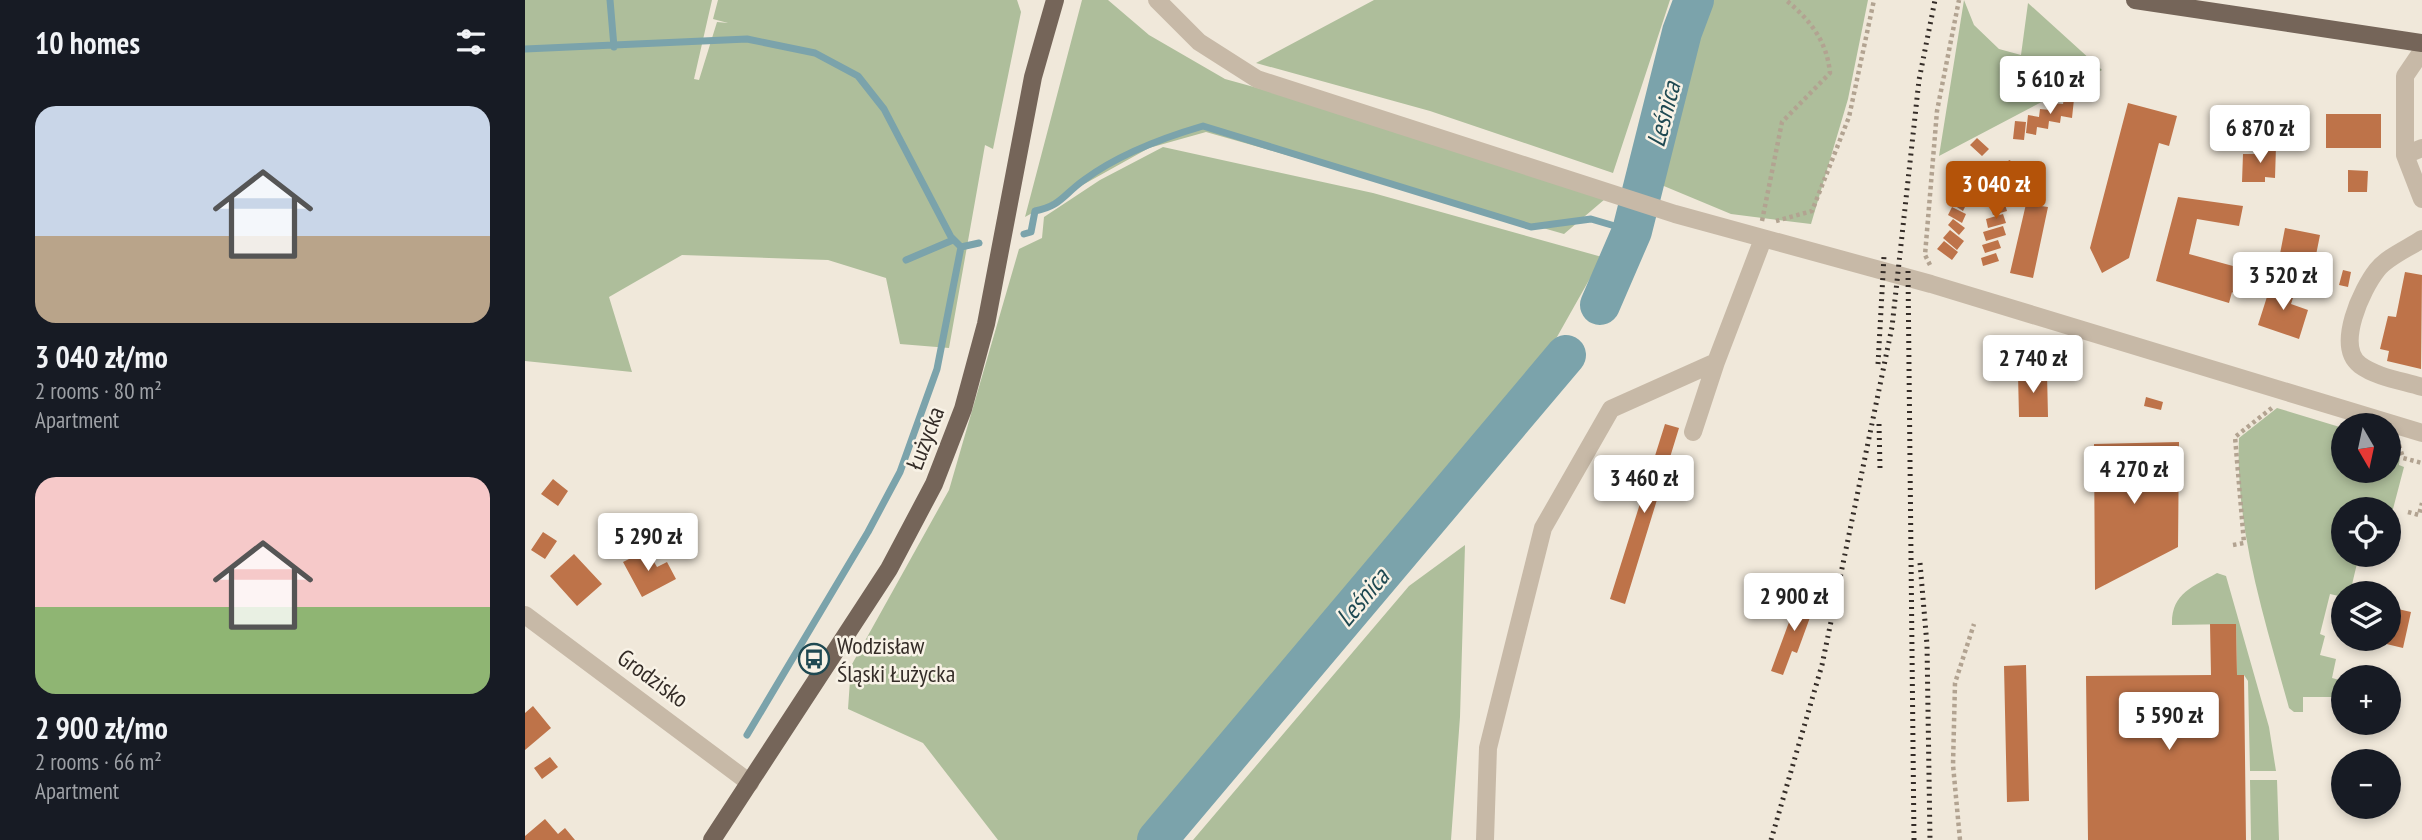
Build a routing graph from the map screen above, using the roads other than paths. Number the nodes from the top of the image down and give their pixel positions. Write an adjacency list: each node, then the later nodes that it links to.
1 (1055, 0): 16 (main road, Łużycka)
2 (1157, 0): 9 (street)
3 (2135, 0): 4 (main road)
4 (2422, 43)
5 (2422, 51): 7 (street)
6 (2422, 148): 7 (street)
7 (2405, 155): 8 (street)
8 (2422, 199)
9 (1762, 232): 11 (street); 14 (street)
10 (2422, 239): 12 (street)
11 (1716, 362): 13 (street); 18 (street)
12 (2422, 387)
13 (1693, 432)
14 (2422, 433)
15 (525, 615): 16 (street, Grodzisko)
16 (750, 783): 17 (main road, Łużycka)
17 (712, 840)
18 (1485, 840)

